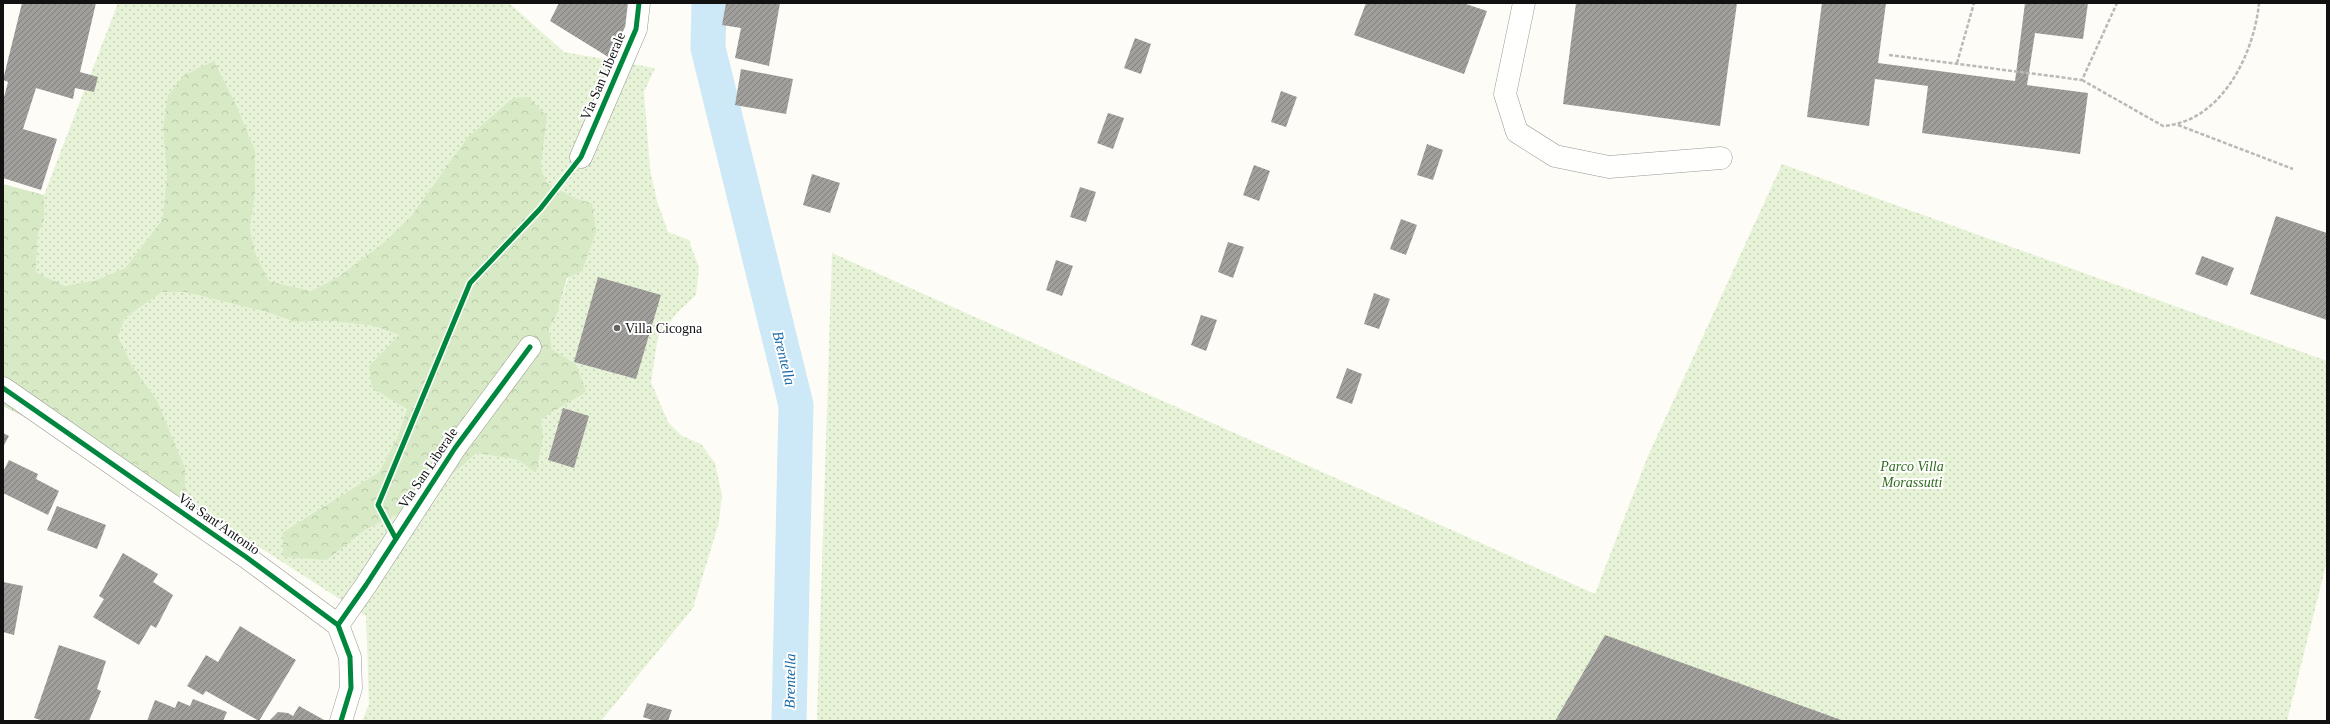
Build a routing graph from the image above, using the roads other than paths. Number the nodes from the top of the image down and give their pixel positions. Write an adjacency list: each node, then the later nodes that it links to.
1 (639, 3): 3 (street, Via San Liberale)
2 (1524, 3): 4 (street)
3 (581, 157)
4 (1721, 158)
5 (530, 347): 7 (street, Via San Liberale)
6 (3, 388): 7 (street, Via Sant'Antonio)
7 (338, 625): 8 (street)
8 (341, 721)

